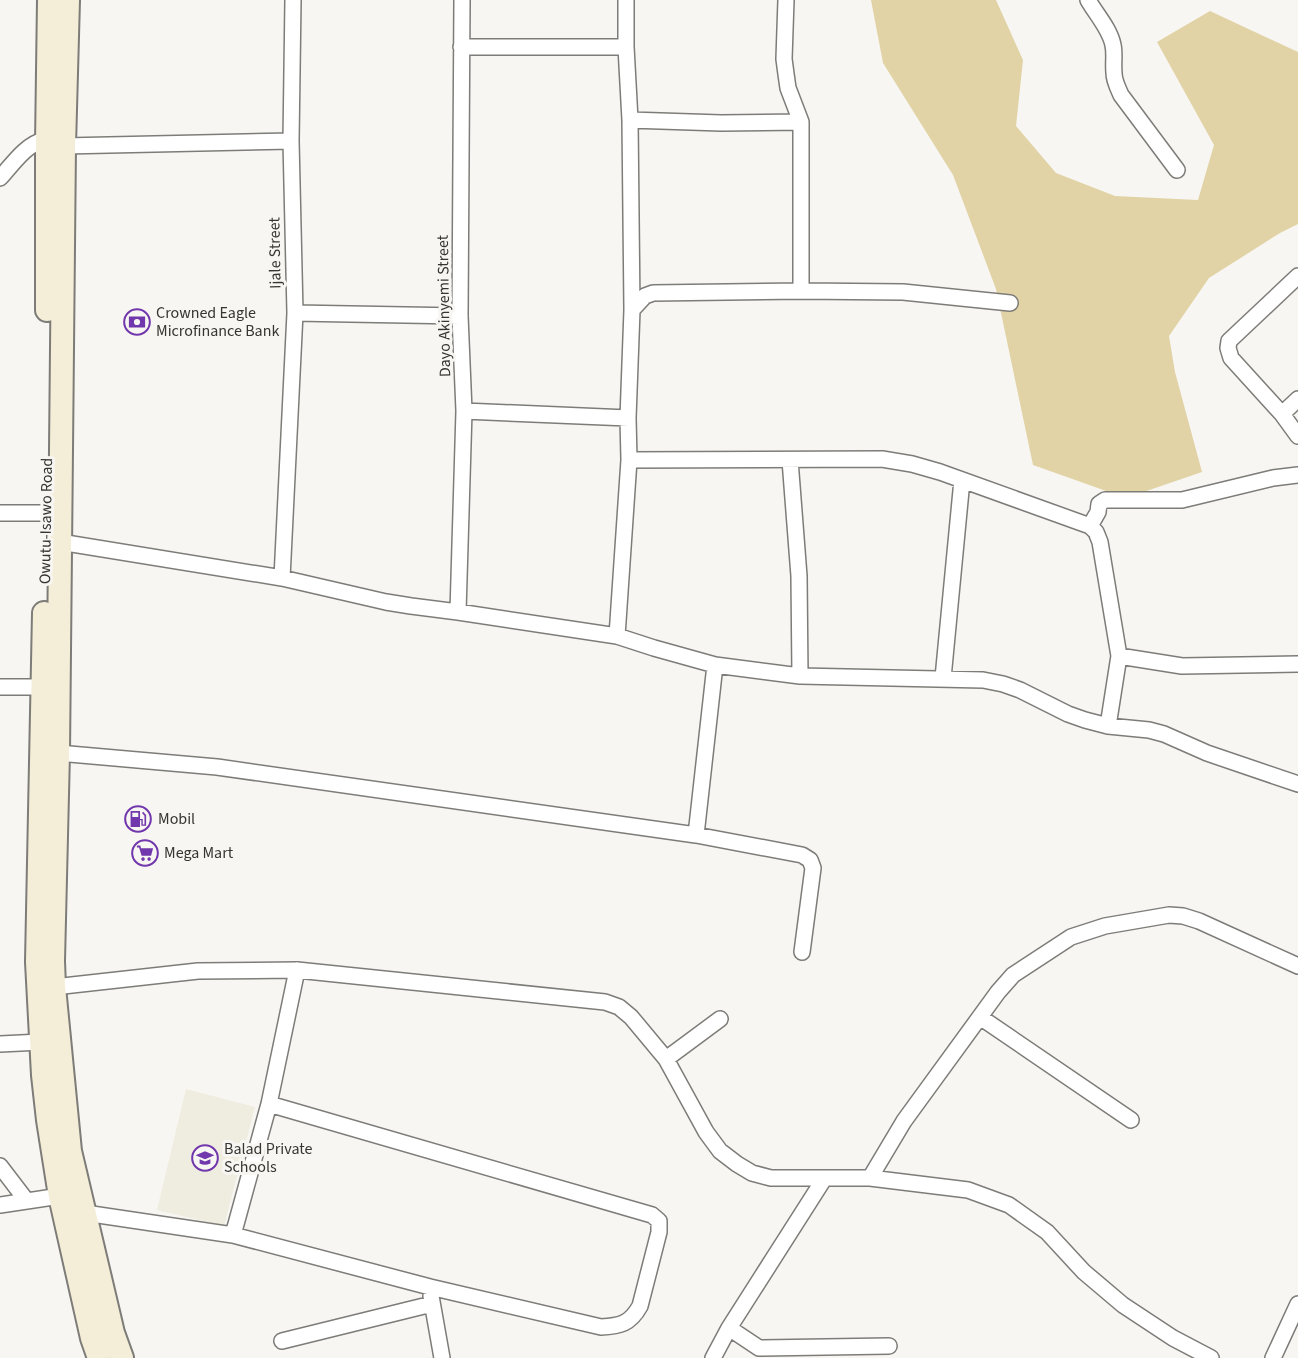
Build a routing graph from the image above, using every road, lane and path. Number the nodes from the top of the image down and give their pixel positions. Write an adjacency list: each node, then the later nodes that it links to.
1 (49, 0): 13 (street, Owutu-Isawo Road)
2 (68, 0): 13 (street, Owutu-Isawo Road)
3 (293, 0): 12 (street, Ijale Street)
4 (462, 0): 8 (street, Dayo Akinyemi Street)
5 (626, 0): 9 (street)
6 (786, 0): 11 (street)
7 (1088, 0): 14 (street)
8 (461, 47): 9 (street); 21 (street, Dayo Akinyemi Street)
9 (626, 47): 10 (street)
10 (630, 120): 11 (street); 19 (street)
11 (801, 122): 17 (street)
12 (291, 141): 13 (street); 20 (street, Ijale Street)
13 (55, 144): 15 (street); 32 (street, Owutu-Isawo Road); 34 (street, Owutu-Isawo Road)
14 (1177, 170)
15 (0, 178)
16 (1298, 276): 24 (street)
17 (801, 291): 18 (street); 19 (street)
18 (1010, 303)
19 (632, 310): 25 (street)
20 (295, 313): 21 (street); 35 (street, Ijale Street)
21 (460, 316): 23 (street, Dayo Akinyemi Street)
22 (1298, 399): 24 (street)
23 (464, 411): 25 (street); 36 (street, Dayo Akinyemi Street)
24 (1282, 414): 26 (street)
25 (628, 418): 27 (street)
26 (1298, 436)
27 (629, 460): 28 (street); 37 (street)
28 (790, 460): 30 (street); 41 (street)
29 (1298, 475): 33 (street)
30 (962, 480): 33 (street); 42 (street)
31 (0, 513): 32 (street)
32 (47, 513): 44 (street, Owutu-Isawo Road)
33 (1090, 526): 38 (street)
34 (60, 542): 35 (street); 46 (street, Owutu-Isawo Road)
35 (282, 578): 36 (street)
36 (458, 612): 37 (street)
37 (617, 636): 40 (street)
38 (1119, 656): 39 (street); 45 (street)
39 (1298, 664)
40 (715, 665): 41 (street); 48 (street)
41 (800, 676): 42 (street)
42 (943, 678): 45 (street)
43 (0, 687): 44 (street)
44 (42, 687): 55 (street, Owutu-Isawo Road)
45 (1108, 726): 47 (street)
46 (58, 753): 48 (street); 52 (street, Owutu-Isawo Road)
47 (1298, 784)
48 (696, 835): 49 (street)
49 (802, 952)
50 (1298, 966): 53 (street)
51 (297, 970): 52 (street); 57 (street); 58 (street)
52 (54, 987): 66 (street, Owutu-Isawo Road)
53 (980, 1017): 59 (street); 61 (street)
54 (720, 1019): 57 (street)
55 (41, 1042): 56 (street); 63 (street, Owutu-Isawo Road)
56 (0, 1044)
57 (666, 1059): 62 (street)
58 (269, 1104): 67 (street); 68 (street)
59 (1131, 1120)
60 (0, 1166): 64 (street)
61 (870, 1178): 62 (street); 79 (street)
62 (824, 1179): 71 (street)
63 (60, 1196): 64 (street); 75 (street, Owutu-Isawo Road)
64 (26, 1200): 65 (street)
65 (0, 1205)
66 (85, 1213): 67 (street); 76 (street, Owutu-Isawo Road)
67 (233, 1235): 68 (street)
68 (430, 1287): 69 (street)
69 (432, 1304): 72 (street); 77 (street)
70 (1298, 1304): 80 (street)
71 (729, 1328): 74 (street); 78 (street)
72 (282, 1341)
73 (889, 1346): 74 (street)
74 (760, 1353)
75 (99, 1358)
76 (122, 1358)
77 (442, 1358)
78 (712, 1358)
79 (1211, 1358)
80 (1273, 1358)

